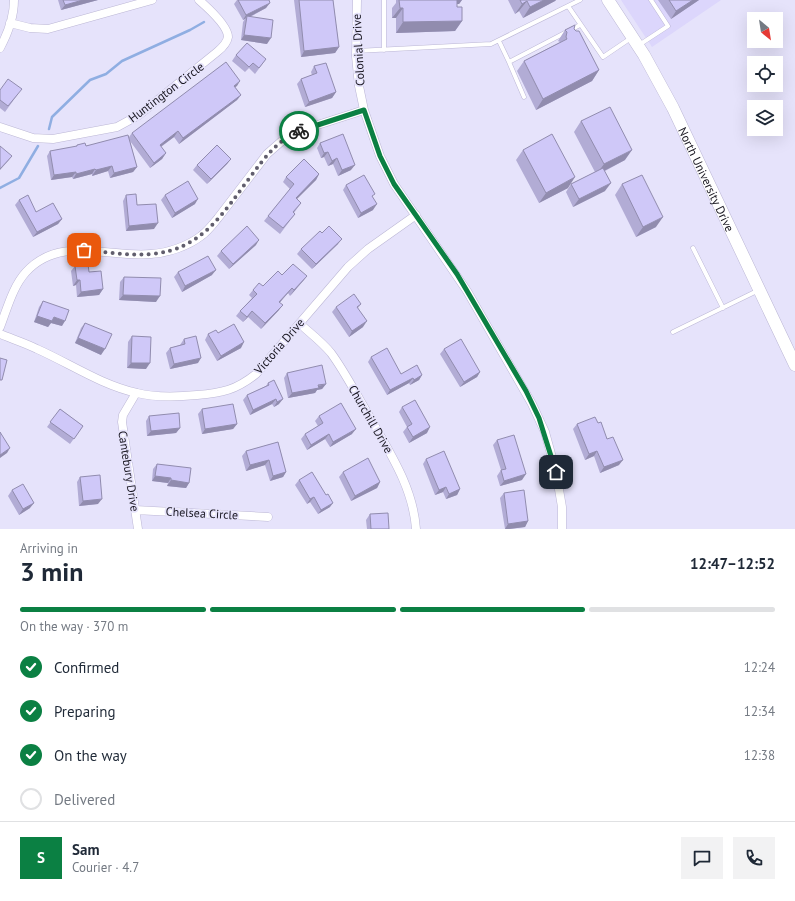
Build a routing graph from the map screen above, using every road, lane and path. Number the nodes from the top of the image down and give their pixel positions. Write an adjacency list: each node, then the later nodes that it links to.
1 (14, 0): 10 (street)
2 (152, 0): 10 (street)
3 (199, 0): 23 (street, Huntington Circle)
4 (356, 0): 19 (street, Colonial Drive)
5 (384, 0): 18 (lane)
6 (580, 0): 9 (lane)
7 (608, 0): 14 (main road, North University Drive)
8 (651, 0): 14 (lane)
9 (568, 6): 11 (lane); 13 (lane)
10 (10, 24): 17 (street)
11 (578, 26): 12 (lane); 14 (lane); 15 (lane)
12 (573, 36)
13 (499, 41): 18 (lane); 20 (lane)
14 (635, 41): 26 (main road, North University Drive)
15 (548, 42): 16 (lane); 20 (lane)
16 (555, 45)
17 (0, 48)
18 (384, 50): 19 (lane)
19 (356, 51): 22 (street, Colonial Drive)
20 (509, 62): 21 (lane)
21 (524, 97)
22 (364, 110): 24 (street, Colonial Drive); 29 (street)
23 (0, 127)
24 (416, 215): 28 (street, Victoria Drive); 38 (street, Colonial Drive)
25 (693, 248): 27 (lane)
26 (759, 290): 27 (lane); 32 (main road, North University Drive)
27 (723, 308): 30 (lane)
28 (300, 324): 33 (street, Victoria Drive); 37 (street, Churchill Drive)
29 (0, 327)
30 (673, 332)
31 (0, 334): 33 (street, Victoria Drive)
32 (795, 364)
33 (136, 393): 34 (street, Cantebury Drive)
34 (135, 510): 35 (street, Chelsea Circle); 36 (street, Cantebury Drive)
35 (268, 517)
36 (138, 529)
37 (416, 529)
38 (562, 529)

